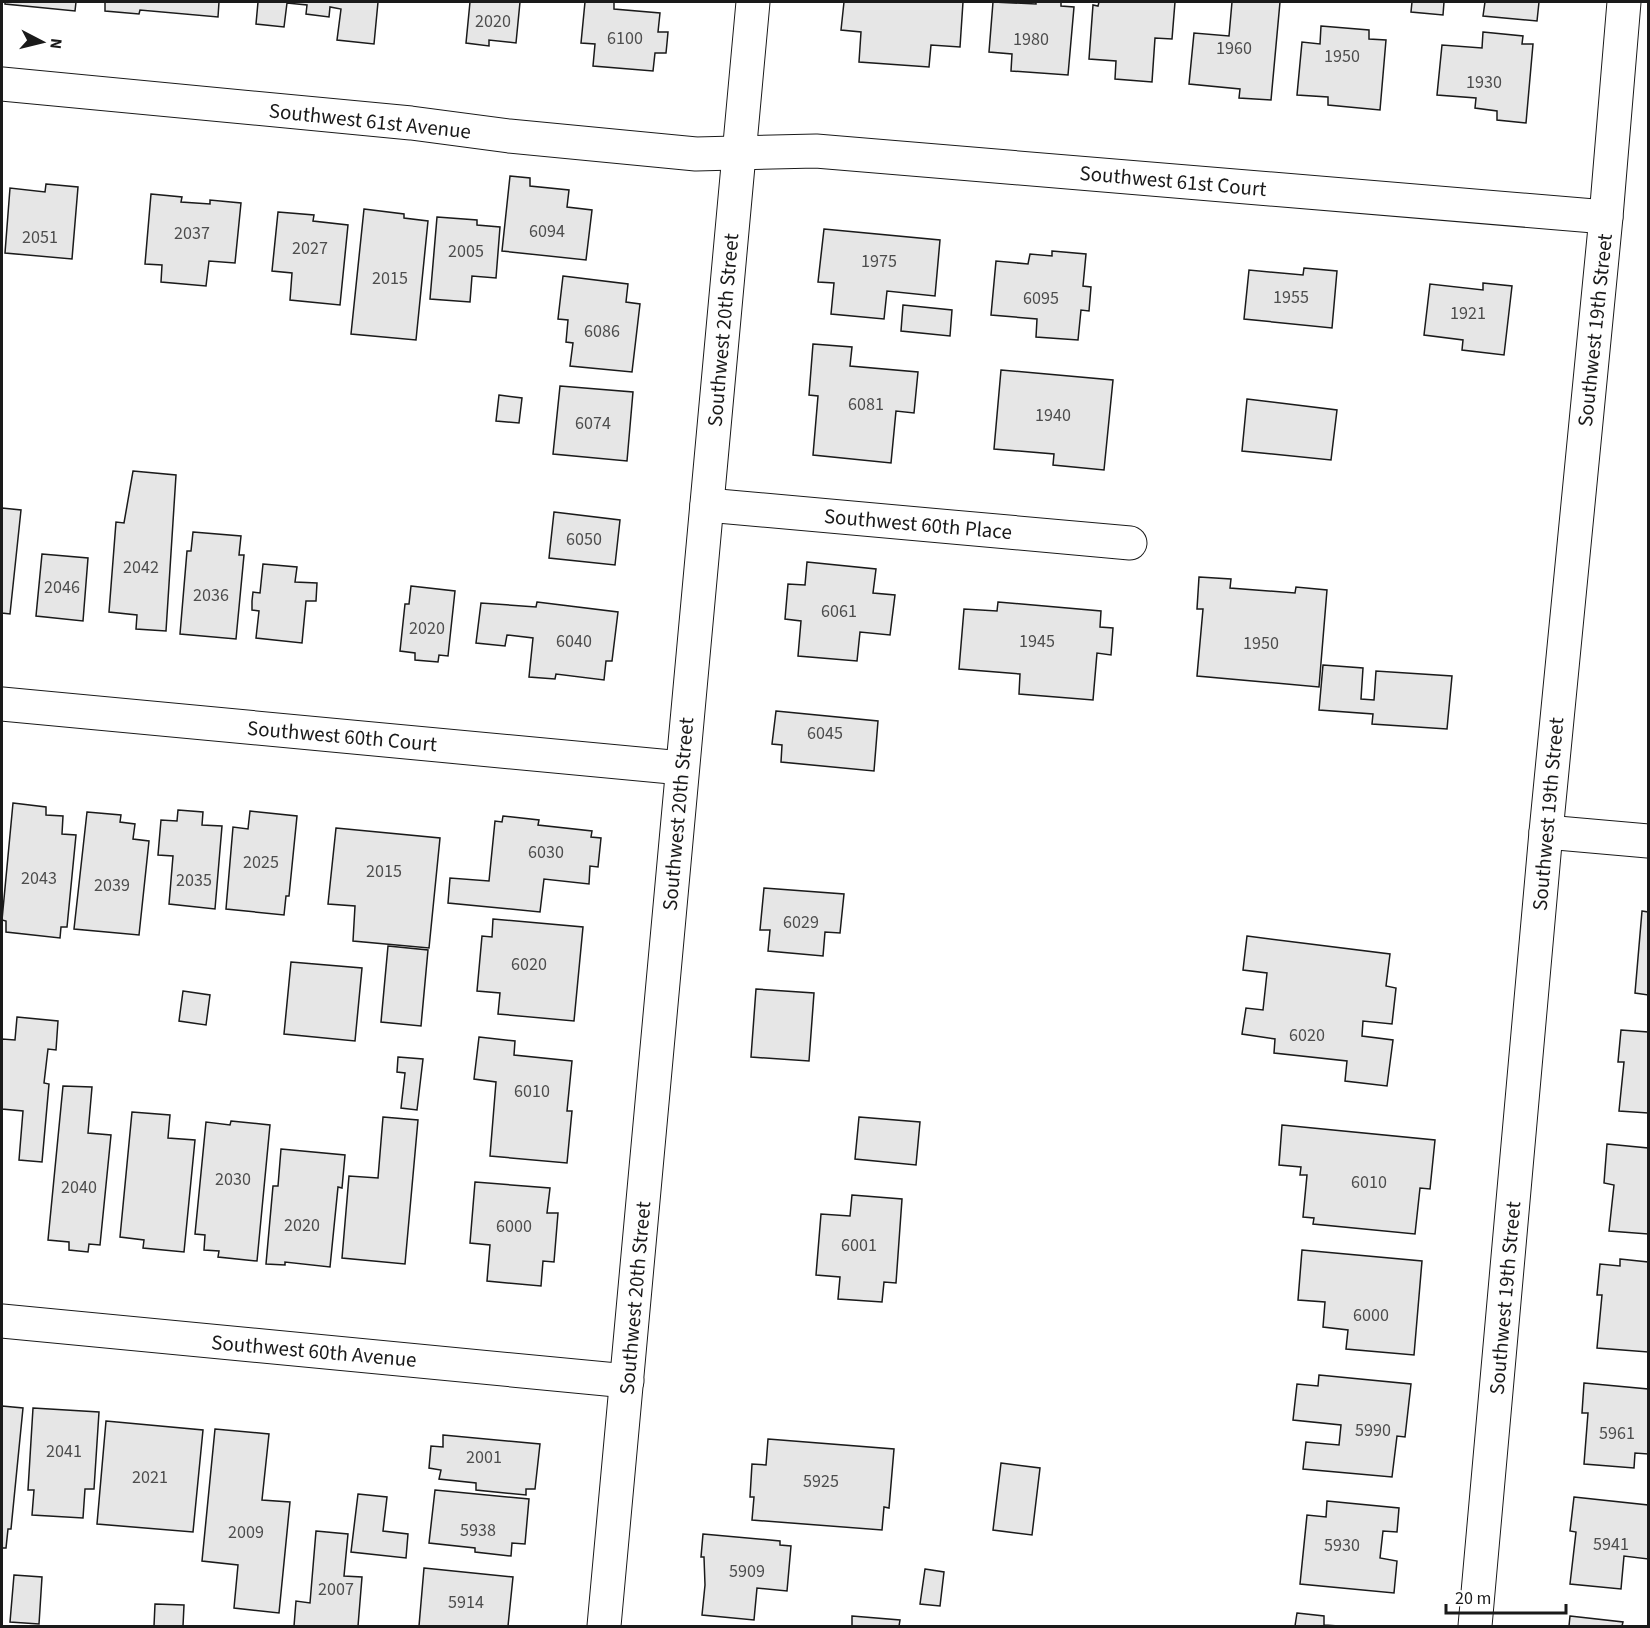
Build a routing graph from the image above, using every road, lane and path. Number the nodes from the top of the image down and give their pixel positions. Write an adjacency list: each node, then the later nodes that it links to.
1 (753, 2): 4 (street, Southwest 20th Street)
2 (1624, 2): 5 (street, Southwest 19th Street)
3 (2, 84): 4 (street, Southwest 61st Avenue)
4 (739, 152): 5 (street, Southwest 61st Court); 6 (street, Southwest 20th Street)
5 (1606, 217): 10 (street, Southwest 19th Street)
6 (706, 505): 7 (street, Southwest 60th Place); 9 (street, Southwest 20th Street)
7 (1130, 543)
8 (2, 704): 9 (street, Southwest 60th Court)
9 (682, 768): 13 (street, Southwest 20th Street)
10 (1546, 832): 11 (street); 15 (street, Southwest 19th Street)
11 (1648, 841)
12 (2, 1321): 13 (street, Southwest 60th Avenue)
13 (627, 1381): 14 (street, Southwest 20th Street)
14 (604, 1626)
15 (1475, 1626)

